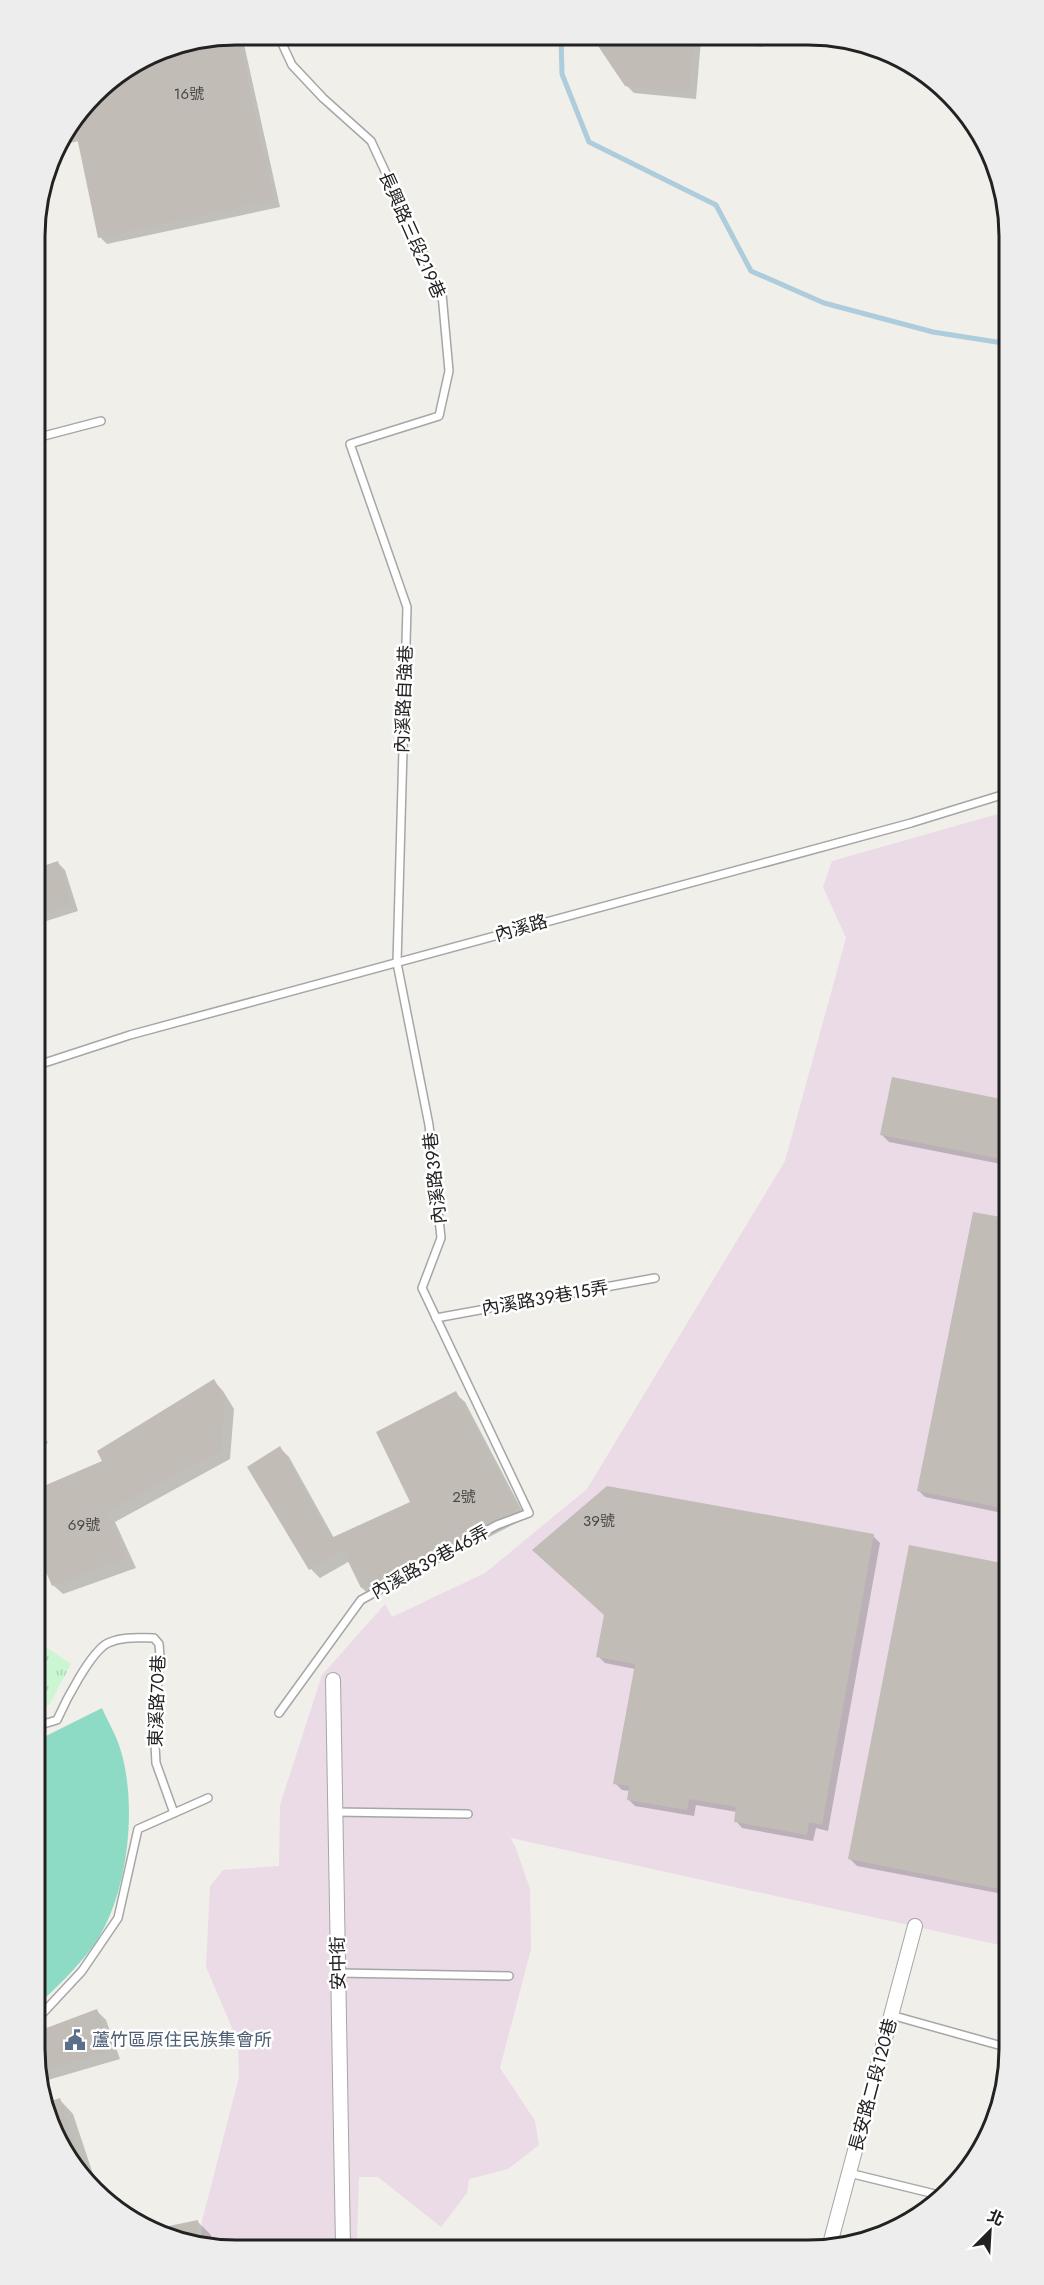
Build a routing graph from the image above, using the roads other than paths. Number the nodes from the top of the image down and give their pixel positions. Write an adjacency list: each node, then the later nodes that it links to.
1 (283, 45): 4 (lane, 長興路三段219巷)
2 (101, 421): 3 (lane)
3 (45, 436)
4 (350, 444): 6 (lane, 內溪路自強巷)
5 (999, 796): 6 (lane, 內溪路)
6 (397, 963): 7 (lane, 內溪路); 9 (lane, 內溪路39巷)
7 (45, 1063)
8 (655, 1278): 9 (lane, 內溪路39巷15弄)
9 (436, 1318): 10 (lane, 內溪路39巷)
10 (530, 1513): 12 (lane, 內溪路39巷46弄)
11 (333, 1680): 16 (street, 安中街)
12 (279, 1713)
13 (45, 1724): 15 (lane, 東溪路70巷)
14 (208, 1798): 15 (lane)
15 (174, 1812): 21 (lane)
16 (335, 1812): 17 (lane); 19 (street, 安中街)
17 (468, 1814)
18 (915, 1926): 22 (street, 長安路二段120巷)
19 (338, 1973): 20 (lane); 27 (street, 安中街)
20 (509, 1976)
21 (45, 2011)
22 (891, 2015): 23 (lane); 24 (street, 長安路二段120巷)
23 (999, 2045)
24 (849, 2173): 25 (lane); 26 (street, 長安路二段120巷)
25 (933, 2194)
26 (832, 2238)
27 (343, 2240)

